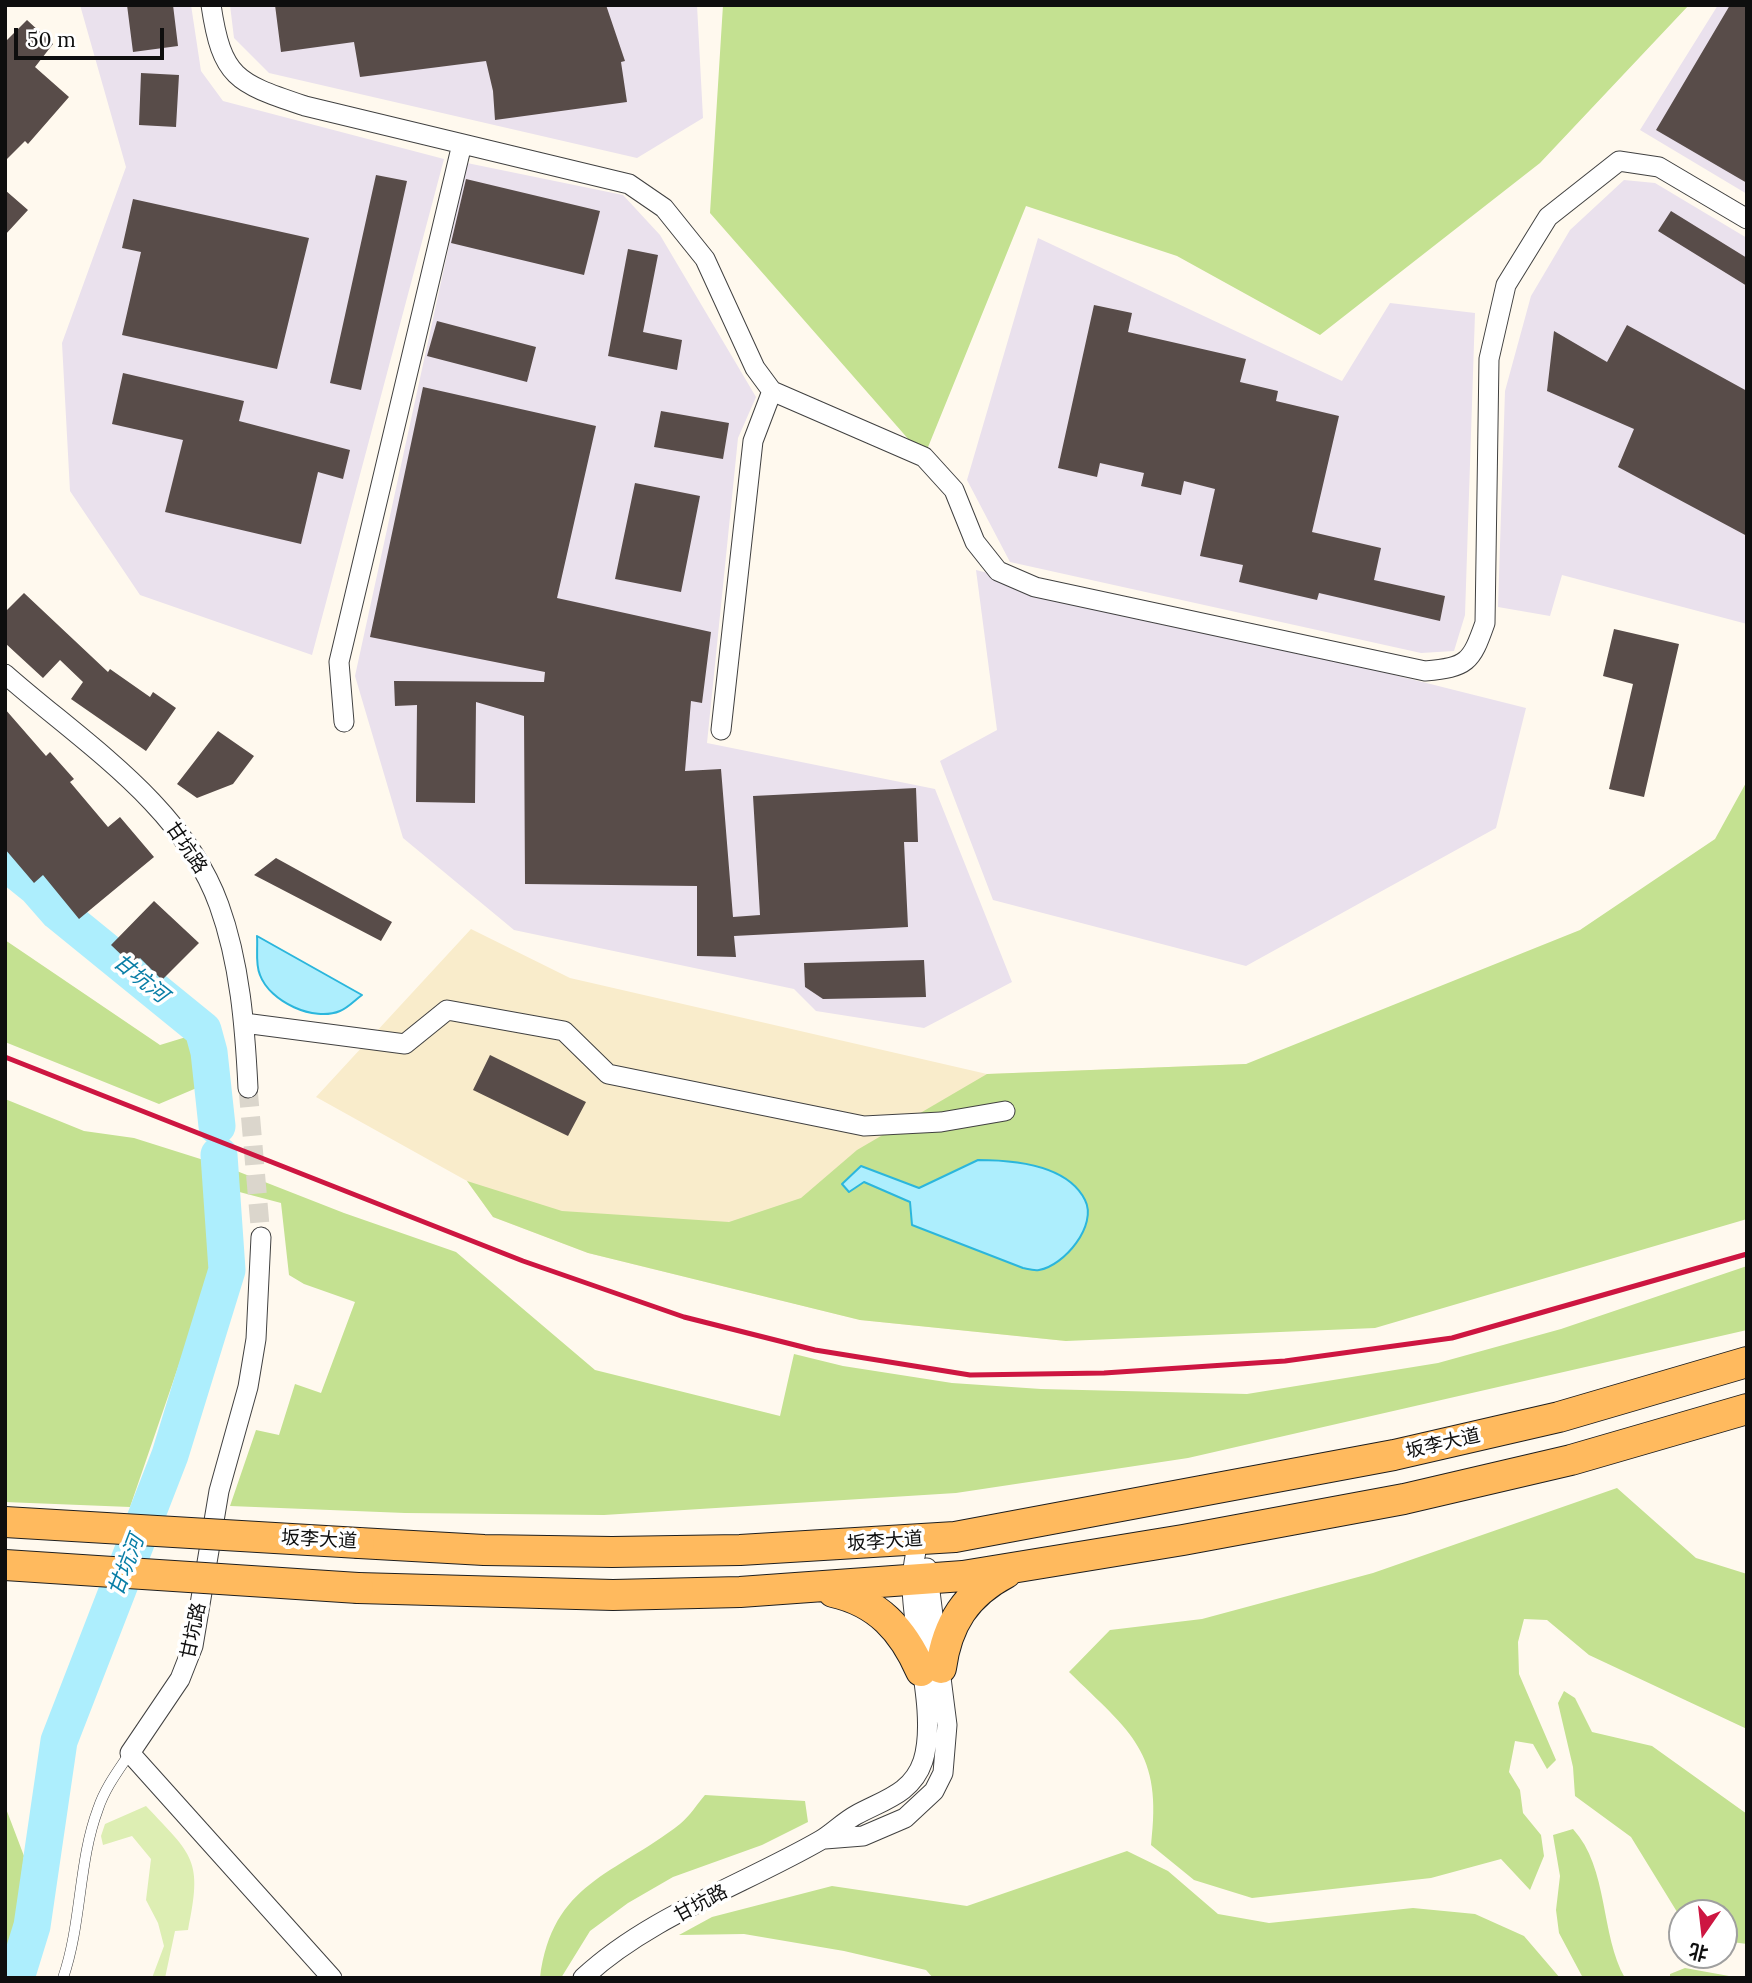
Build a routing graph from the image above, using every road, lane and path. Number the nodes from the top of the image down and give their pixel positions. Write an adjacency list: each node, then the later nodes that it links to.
1 (211, 5): 2 (street)
2 (462, 144): 4 (street); 6 (street)
3 (1747, 219): 4 (street)
4 (772, 391): 7 (street)
5 (5, 674): 8 (street, 甘坑路)
6 (344, 722)
7 (721, 730)
8 (244, 1023): 9 (street, 甘坑路); 10 (street)
9 (248, 1088)
10 (1005, 1111)
11 (261, 1237): 21 (street, 甘坑路)
12 (1747, 1362): 15 (main road, 坂李大道)
13 (1747, 1409): 17 (main road, 坂李大道)
14 (5, 1522): 15 (main road, 坂李大道, bridge)
15 (918, 1540): 18 (street, 甘坑路)
16 (5, 1565): 19 (main road, 坂李大道, bridge)
17 (1016, 1567): 18 (main road, 坂李大道); 20 (main road)
18 (921, 1580): 19 (main road, 坂李大道); 20 (street, 甘坑路)
19 (815, 1588): 20 (main road)
20 (931, 1670): 24 (street, 甘坑路)
21 (130, 1753): 22 (lane); 23 (street)
22 (62, 1978)
23 (332, 1978)
24 (583, 1978)

